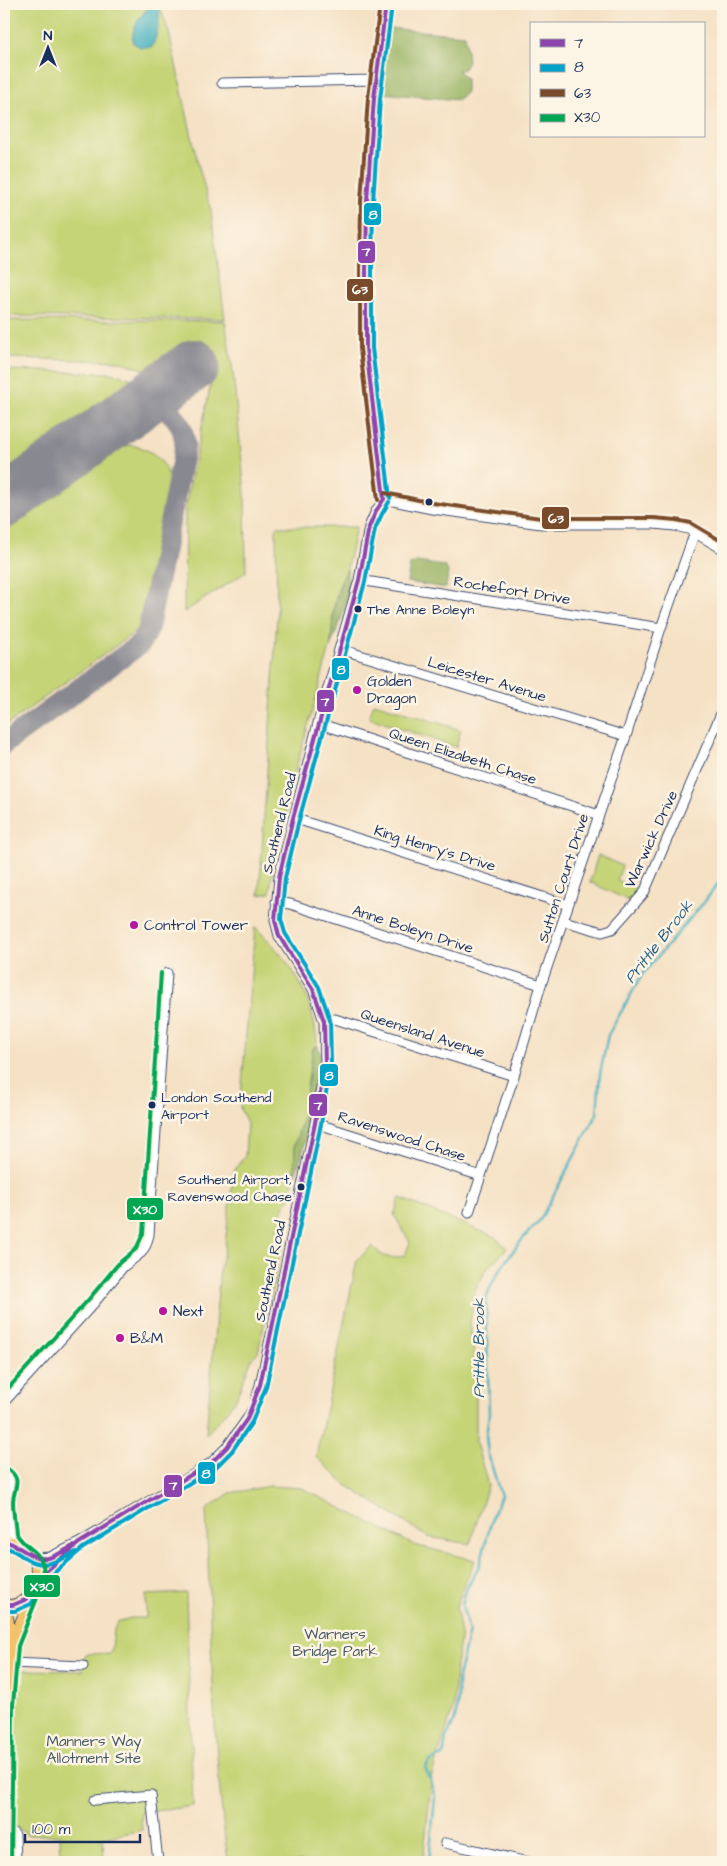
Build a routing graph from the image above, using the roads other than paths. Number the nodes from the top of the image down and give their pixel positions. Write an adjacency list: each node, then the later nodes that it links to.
1 (386, 4): 2 (street)
2 (376, 80): 3 (street); 4 (street)
3 (222, 82)
4 (384, 499): 5 (street); 7 (street, Southend Road)
5 (695, 532): 6 (street); 8 (street, Sutton Court Drive)
6 (723, 549)
7 (359, 580): 8 (street, Rochefort Drive); 9 (street, Southend Road)
8 (661, 628): 12 (street, Sutton Court Drive)
9 (340, 649): 11 (street, Southend Road); 12 (street, Leicester Avenue)
10 (723, 709): 17 (street, Warwick Drive)
11 (318, 723): 13 (street, Queen Elizabeth Chase); 14 (street, Southend Road)
12 (626, 736): 13 (street, Sutton Court Drive)
13 (599, 814): 16 (street, Sutton Court Drive)
14 (293, 818): 15 (street, Southend Road); 16 (street, King Henry's Drive)
15 (276, 902): 19 (street, Anne Boleyn Drive); 20 (street, Southend Road)
16 (568, 904): 17 (street, Sutton Court Drive)
17 (564, 921): 19 (street, Sutton Court Drive)
18 (167, 973): 25 (street)
19 (541, 985): 21 (street, Sutton Court Drive)
20 (324, 1021): 21 (street, Queensland Avenue); 22 (street, Southend Road)
21 (514, 1076): 23 (street, Sutton Court Drive)
22 (315, 1123): 23 (street, Ravenswood Chase); 30 (street, Southend Road)
23 (481, 1176): 24 (street, Sutton Court Drive)
24 (469, 1212)
25 (4, 1402)
26 (4, 1475): 27 (street)
27 (7, 1494): 29 (street)
28 (4, 1541): 29 (main road)
29 (17, 1544): 31 (main road)
30 (79, 1544): 31 (street); 32 (street)
31 (29, 1552): 32 (main road)
32 (37, 1581): 33 (main road)
33 (31, 1594): 34 (main road); 36 (main road)
34 (4, 1605)
35 (4, 1611): 36 (main road)
36 (12, 1645): 37 (main road)
37 (11, 1663): 38 (street); 39 (main road)
38 (83, 1666)
39 (6, 1705): 41 (main road)
40 (95, 1800): 45 (street)
41 (5, 1829): 43 (main road); 44 (street)
42 (445, 1843): 46 (street)
43 (5, 1862)
44 (16, 1862)
45 (158, 1862)
46 (528, 1862)

